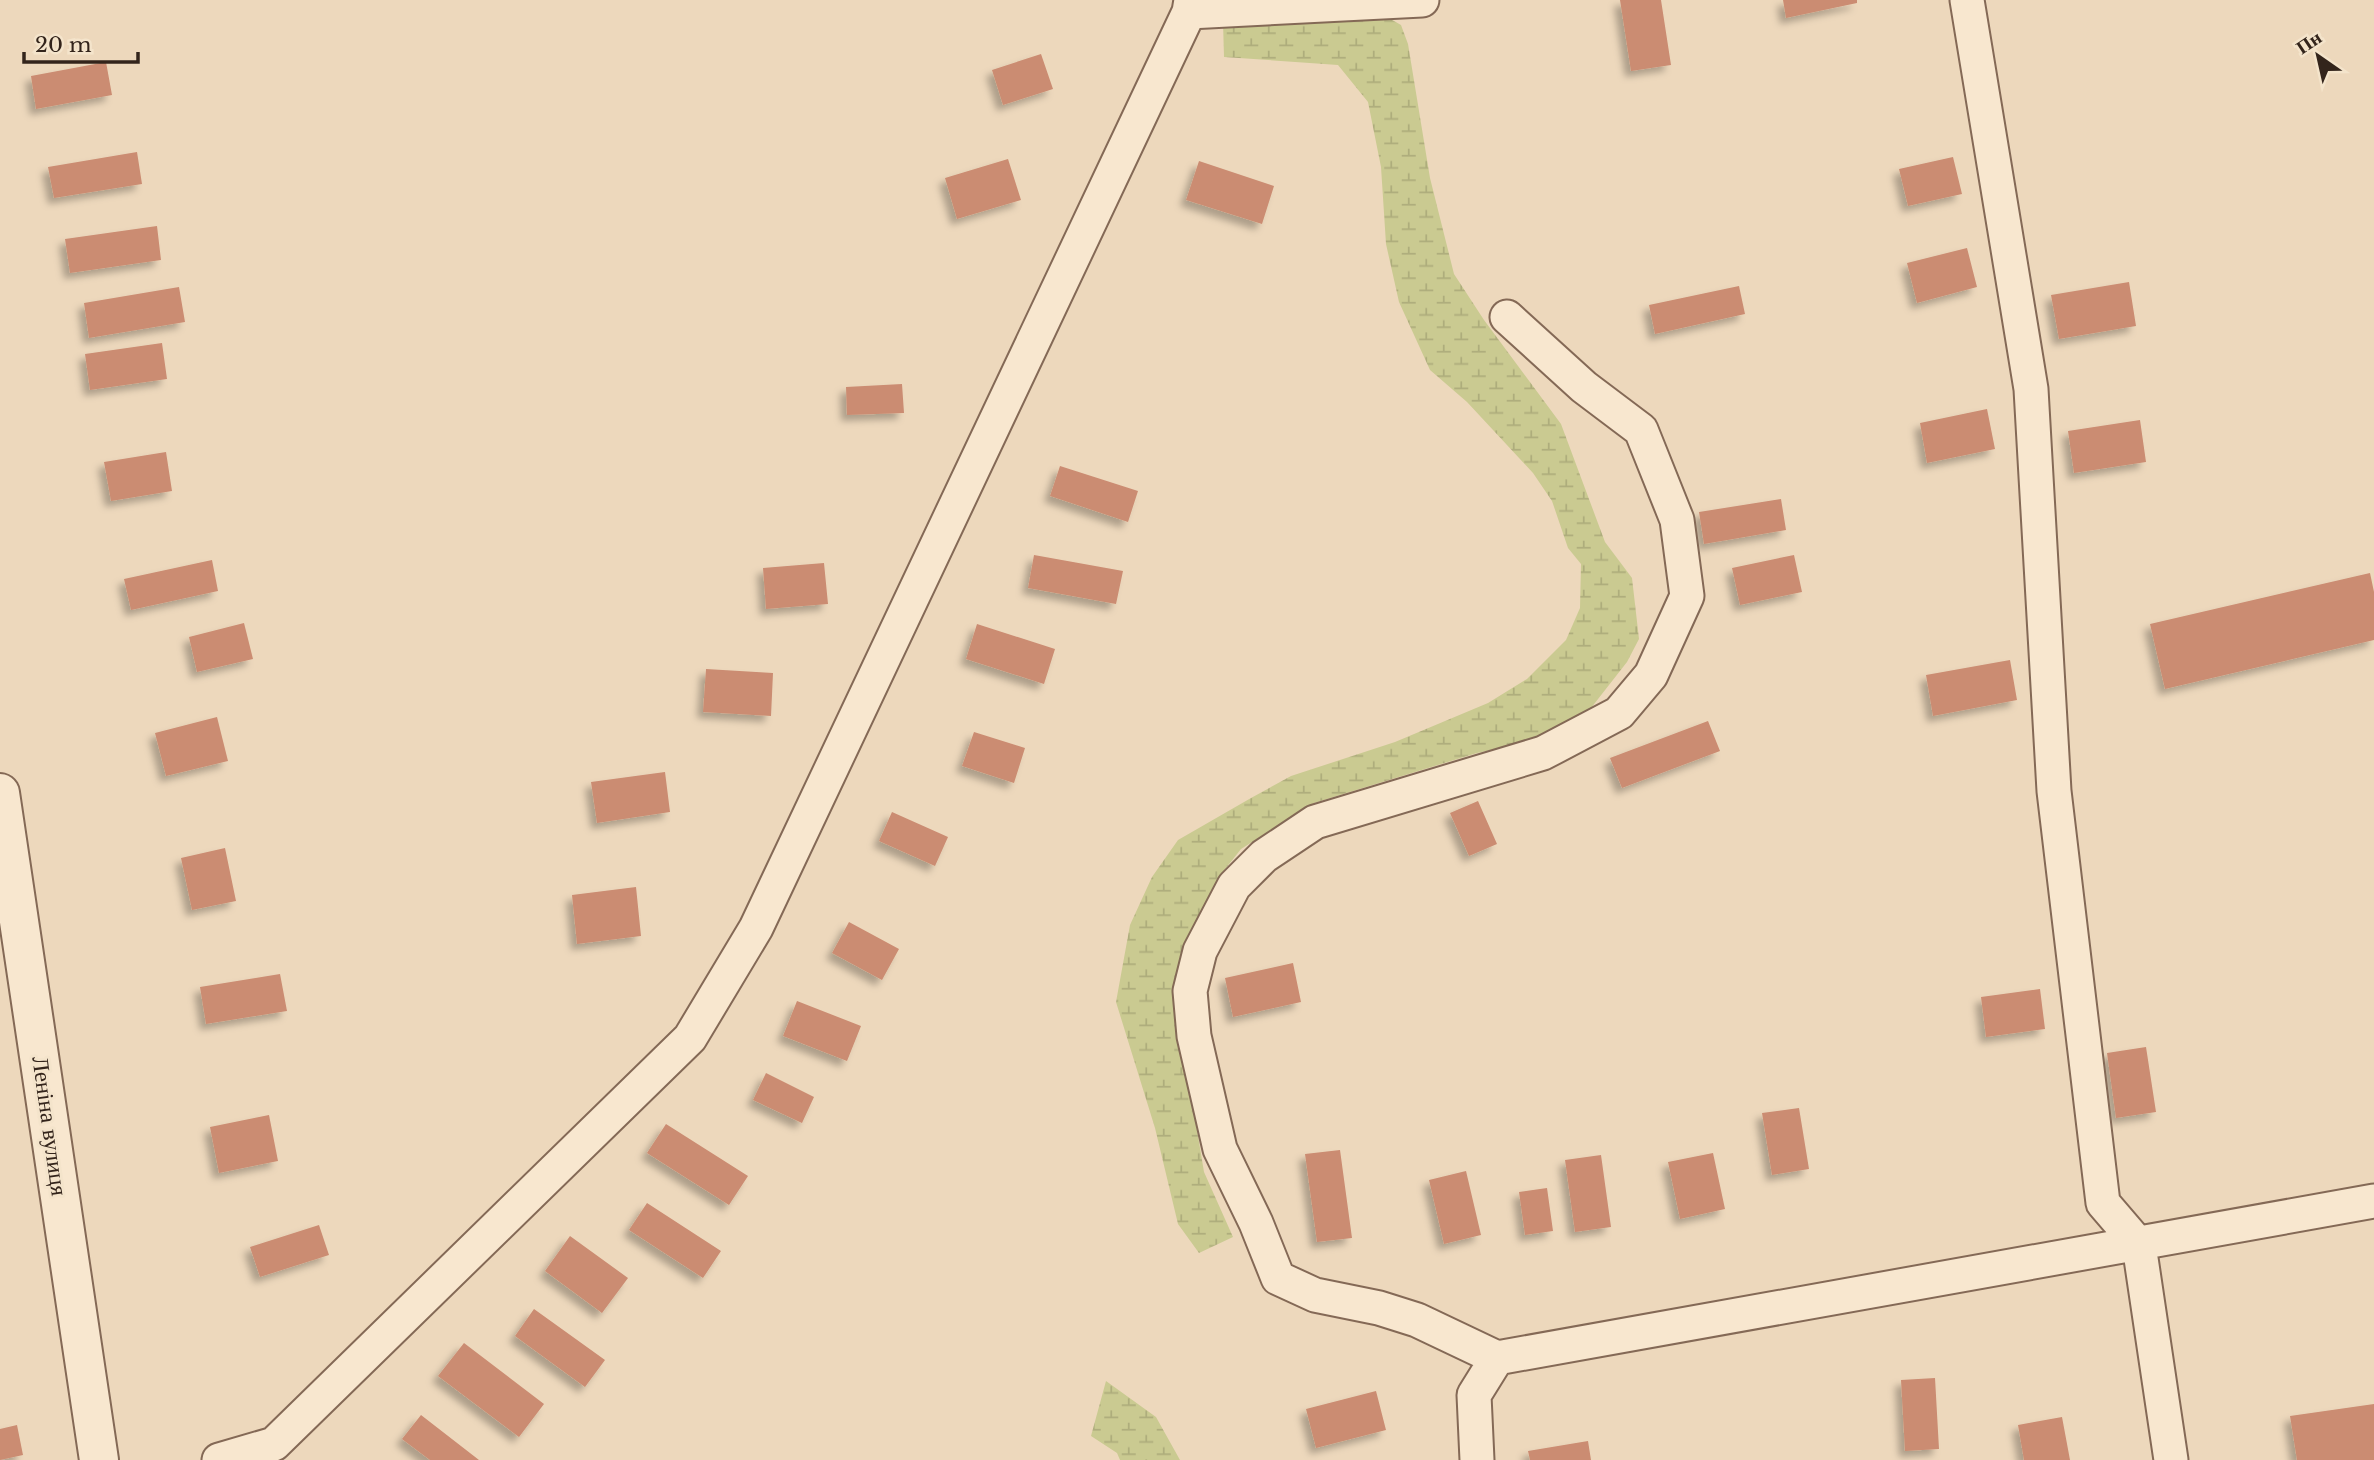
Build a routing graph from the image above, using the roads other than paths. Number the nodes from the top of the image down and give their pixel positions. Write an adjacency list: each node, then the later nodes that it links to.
1 (1422, 0): 3 (street)
2 (1967, 0): 7 (street)
3 (1190, 6): 10 (street)
4 (1507, 317): 8 (street)
5 (0, 793): 9 (street, Леніна вулиця)
6 (2374, 1201): 7 (street)
7 (2139, 1245): 8 (street); 12 (street)
8 (1497, 1358): 11 (street)
9 (99, 1460)
10 (219, 1460)
11 (1477, 1460)
12 (2171, 1460)

